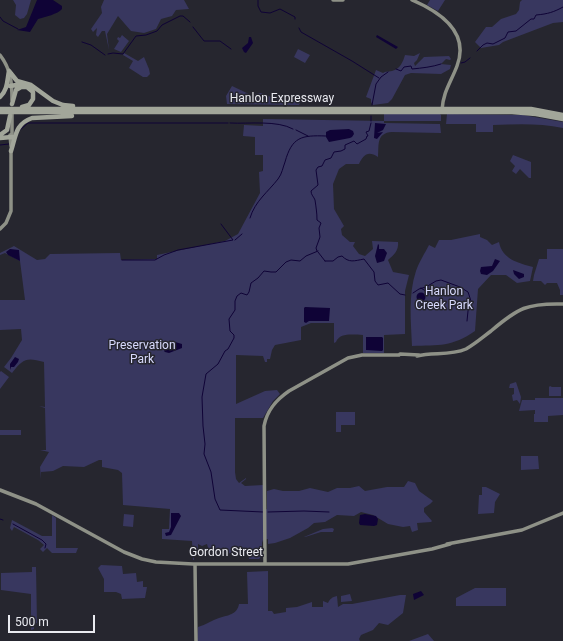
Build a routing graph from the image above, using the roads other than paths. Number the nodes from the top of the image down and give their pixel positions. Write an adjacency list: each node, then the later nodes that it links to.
1 (333, 0): 2 (main road)
2 (342, 0)
3 (412, 0): 12 (main road)
4 (0, 55): 5 (main road)
5 (9, 71): 6 (highway); 7 (main road); 8 (highway)
6 (29, 84): 7 (highway); 11 (highway)
7 (11, 86): 9 (main road)
8 (0, 97)
9 (11, 104): 10 (highway); 16 (main road)
10 (0, 108): 11 (highway, Hanlon Expressway)
11 (99, 108): 12 (highway, Hanlon Expressway)
12 (443, 111): 14 (highway, Hanlon Expressway); 15 (highway, Hanlon Expressway); 17 (highway, Hanlon Expressway)
13 (0, 113): 14 (highway, Hanlon Expressway)
14 (110, 113): 21 (highway)
15 (563, 115)
16 (11, 116): 18 (highway); 20 (main road)
17 (563, 119)
18 (0, 135)
19 (0, 138): 20 (highway)
20 (11, 138): 21 (main road)
21 (11, 151): 22 (main road)
22 (0, 229)
23 (563, 304): 26 (main road)
24 (0, 489): 27 (main road, Gordon Street)
25 (563, 513): 26 (main road, Gordon Street)
26 (265, 563): 27 (main road, Gordon Street)
27 (195, 564): 28 (main road)
28 (196, 641)

